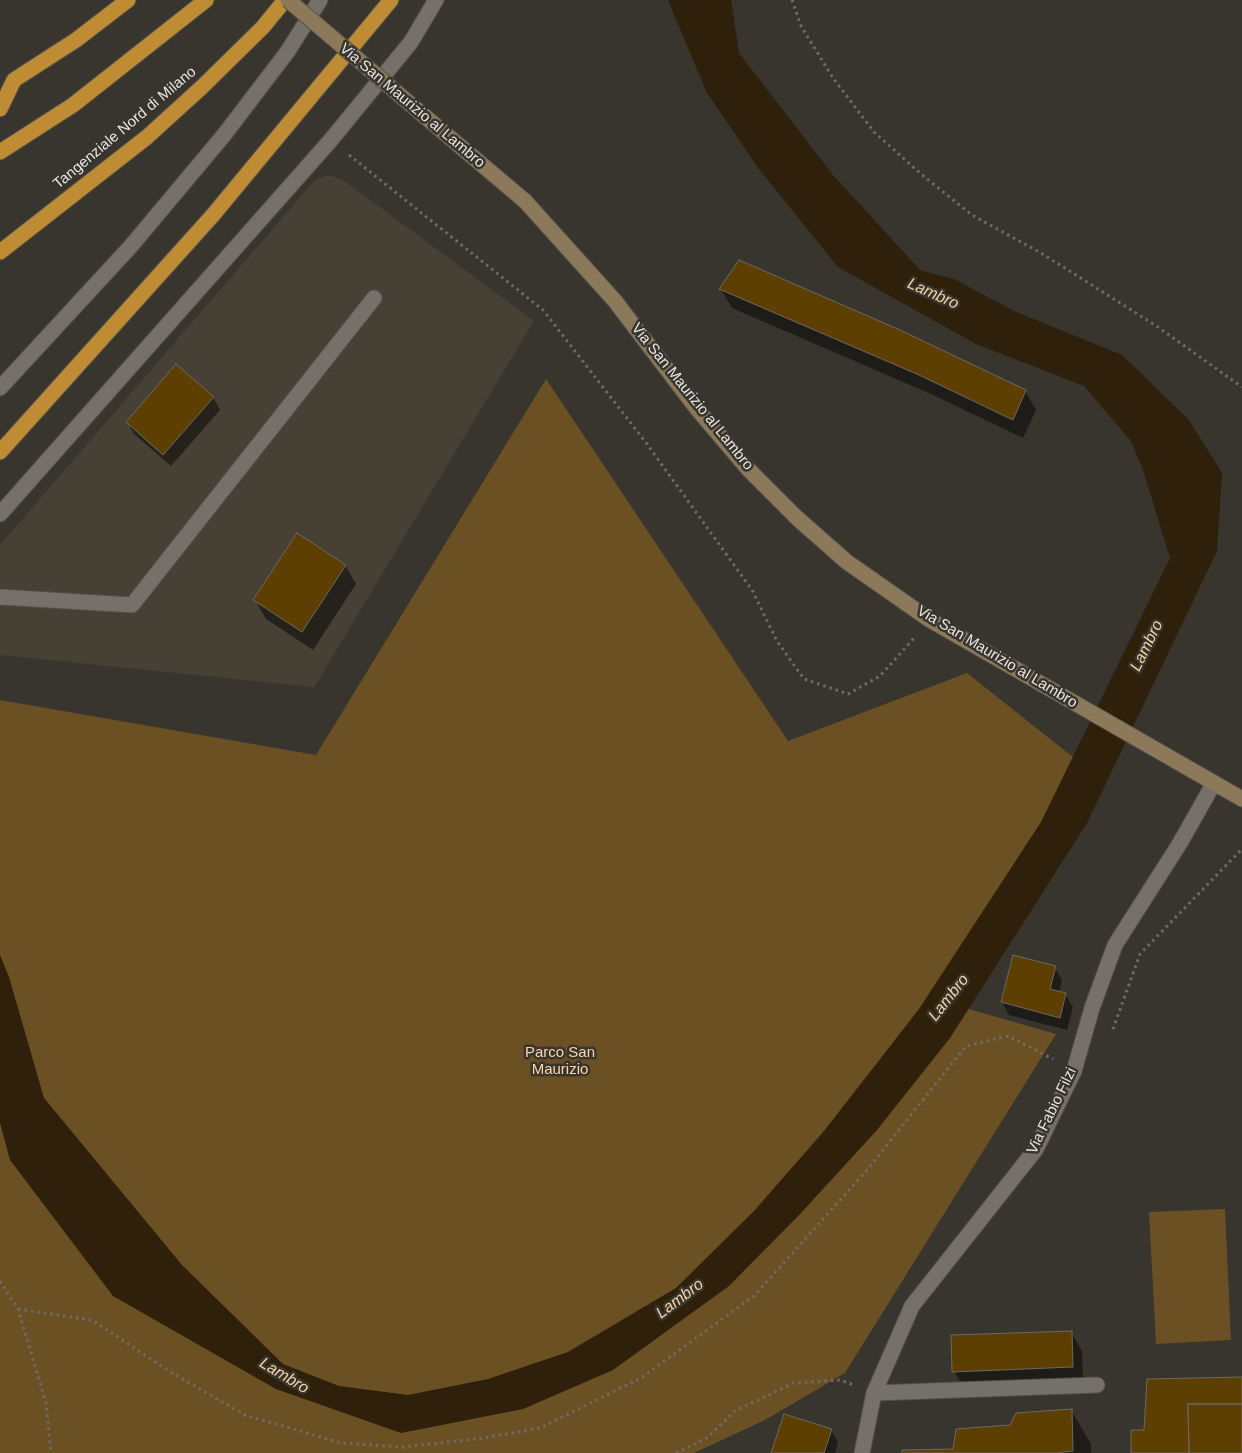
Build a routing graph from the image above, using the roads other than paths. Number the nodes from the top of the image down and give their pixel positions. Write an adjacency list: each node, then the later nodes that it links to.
1 (128, 0): 7 (highway)
2 (206, 0): 8 (highway)
3 (286, 0): 9 (highway, Tangenziale Nord di Milano); 15 (main road, Via San Maurizio al Lambro, bridge)
4 (320, 0): 11 (street)
5 (391, 0): 12 (highway)
6 (436, 0): 13 (street)
7 (0, 109)
8 (0, 152)
9 (0, 252)
10 (374, 298): 14 (street)
11 (0, 388)
12 (0, 452)
13 (0, 514)
14 (0, 596)
15 (1214, 783): 16 (main road, Via San Maurizio al Lambro); 18 (street, Via Fabio Filzi)
16 (1242, 799)
17 (1097, 1385): 18 (street)
18 (874, 1394): 19 (street, Via Fabio Filzi)
19 (862, 1453)

